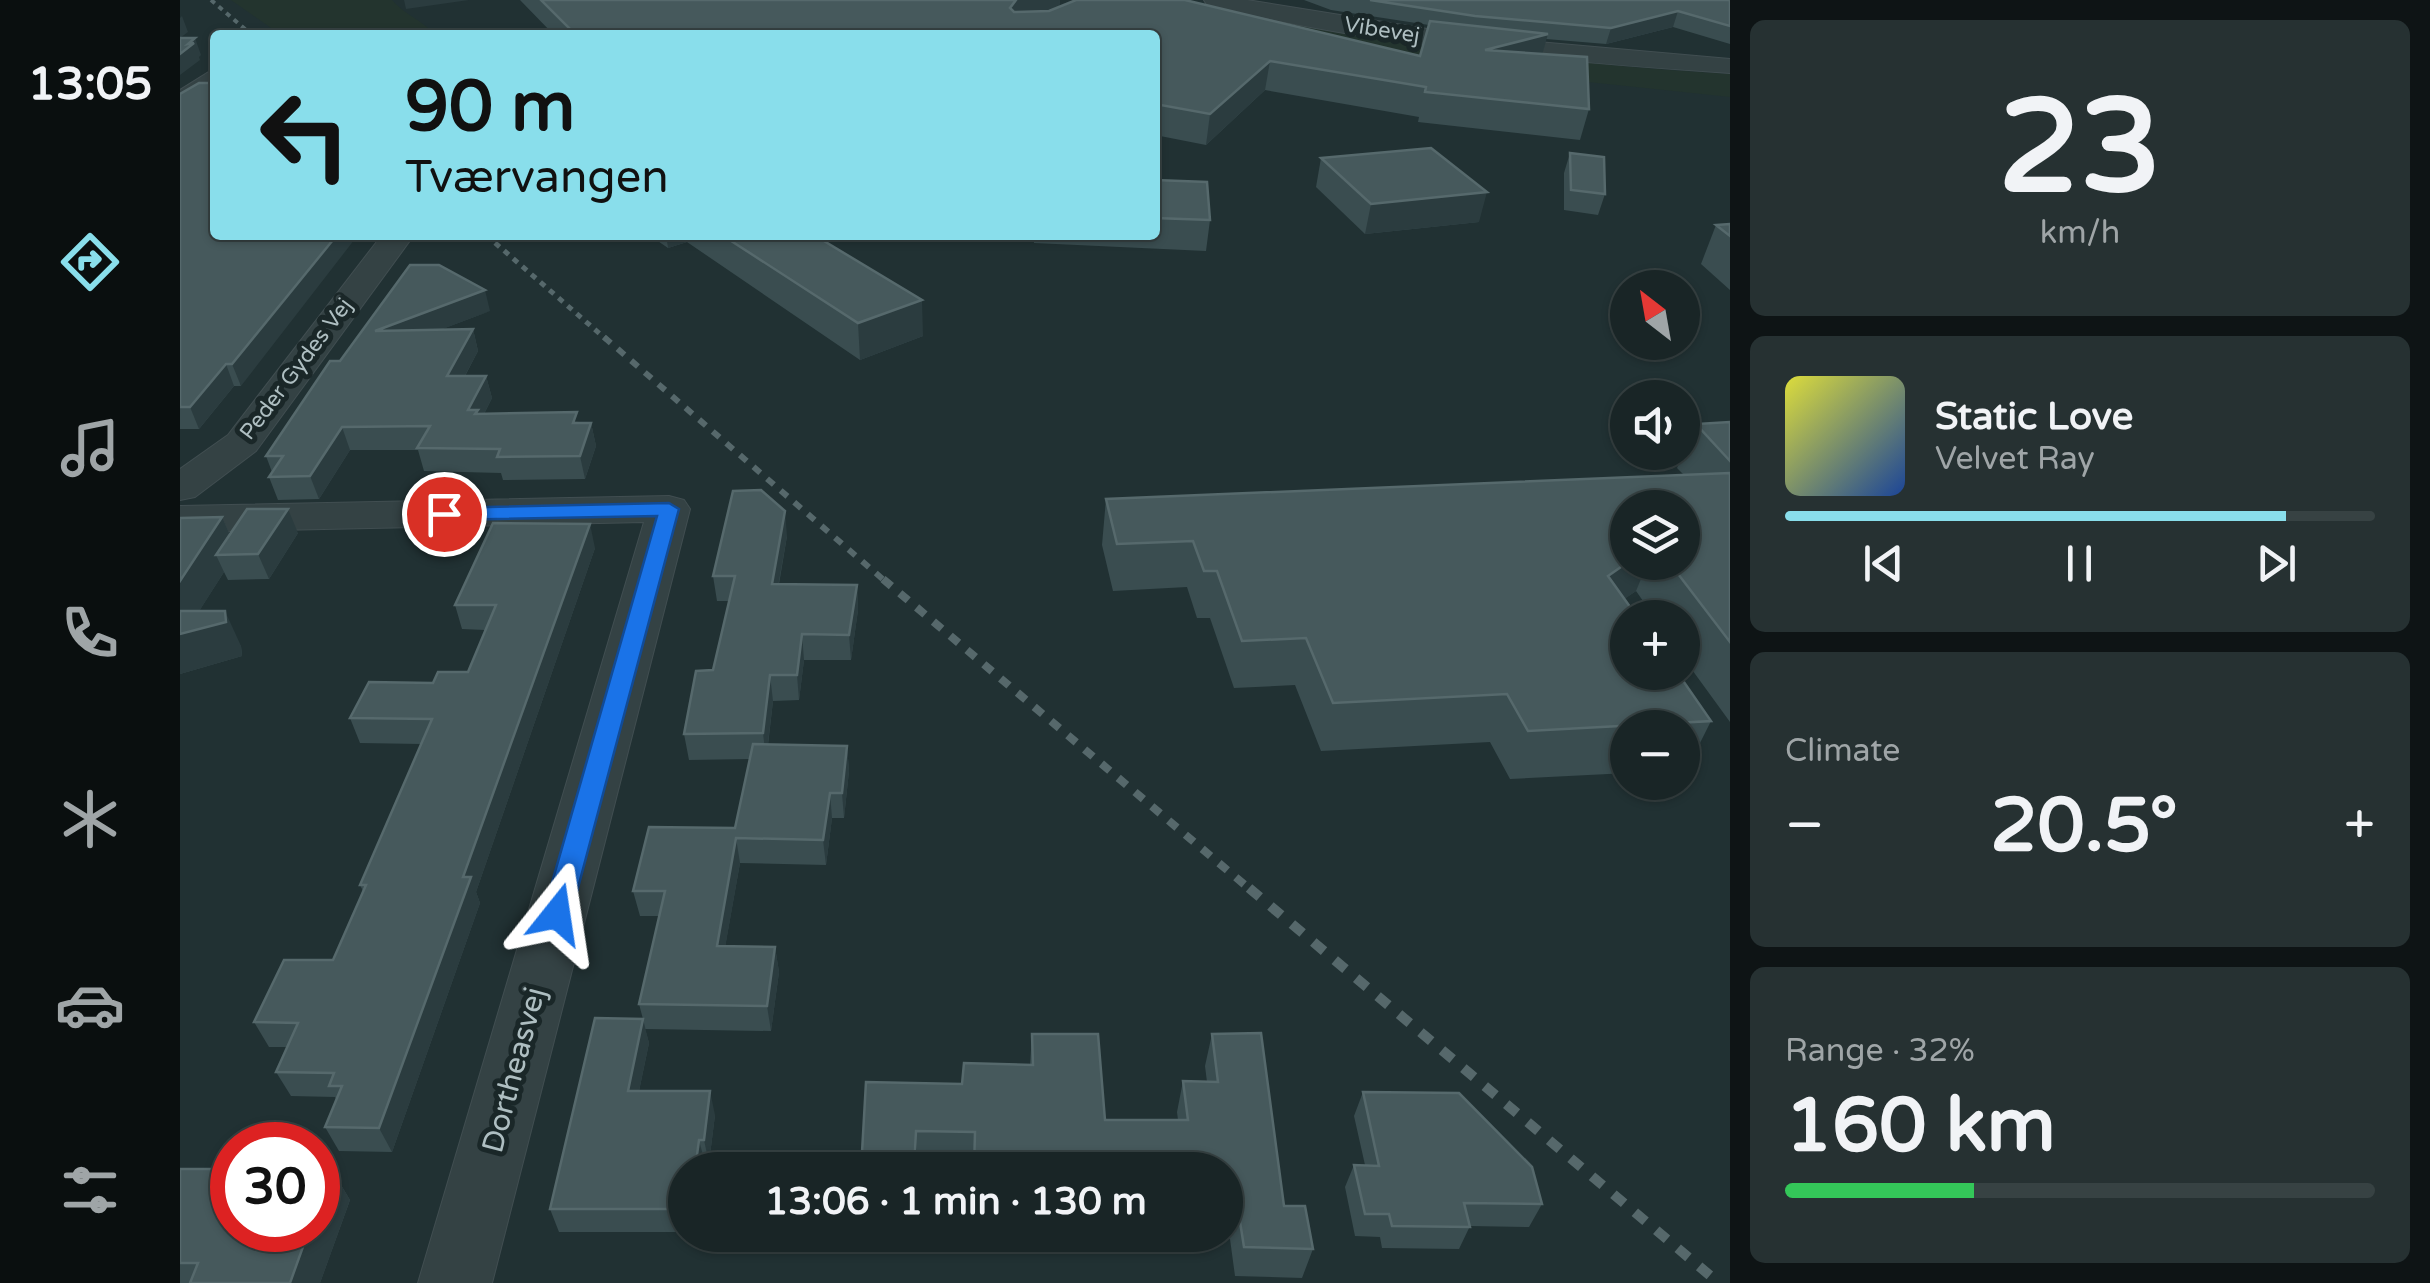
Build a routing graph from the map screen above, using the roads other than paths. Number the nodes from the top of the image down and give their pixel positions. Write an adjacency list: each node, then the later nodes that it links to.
1 (1215, 0): 2 (street, Vibevej)
2 (1730, 66)
3 (210, 79): 4 (street)
4 (180, 103)
5 (394, 240): 6 (street, Peder Gydes Vej)
6 (180, 488)
7 (180, 519): 8 (street, Dortheasvej)
8 (456, 1283)

